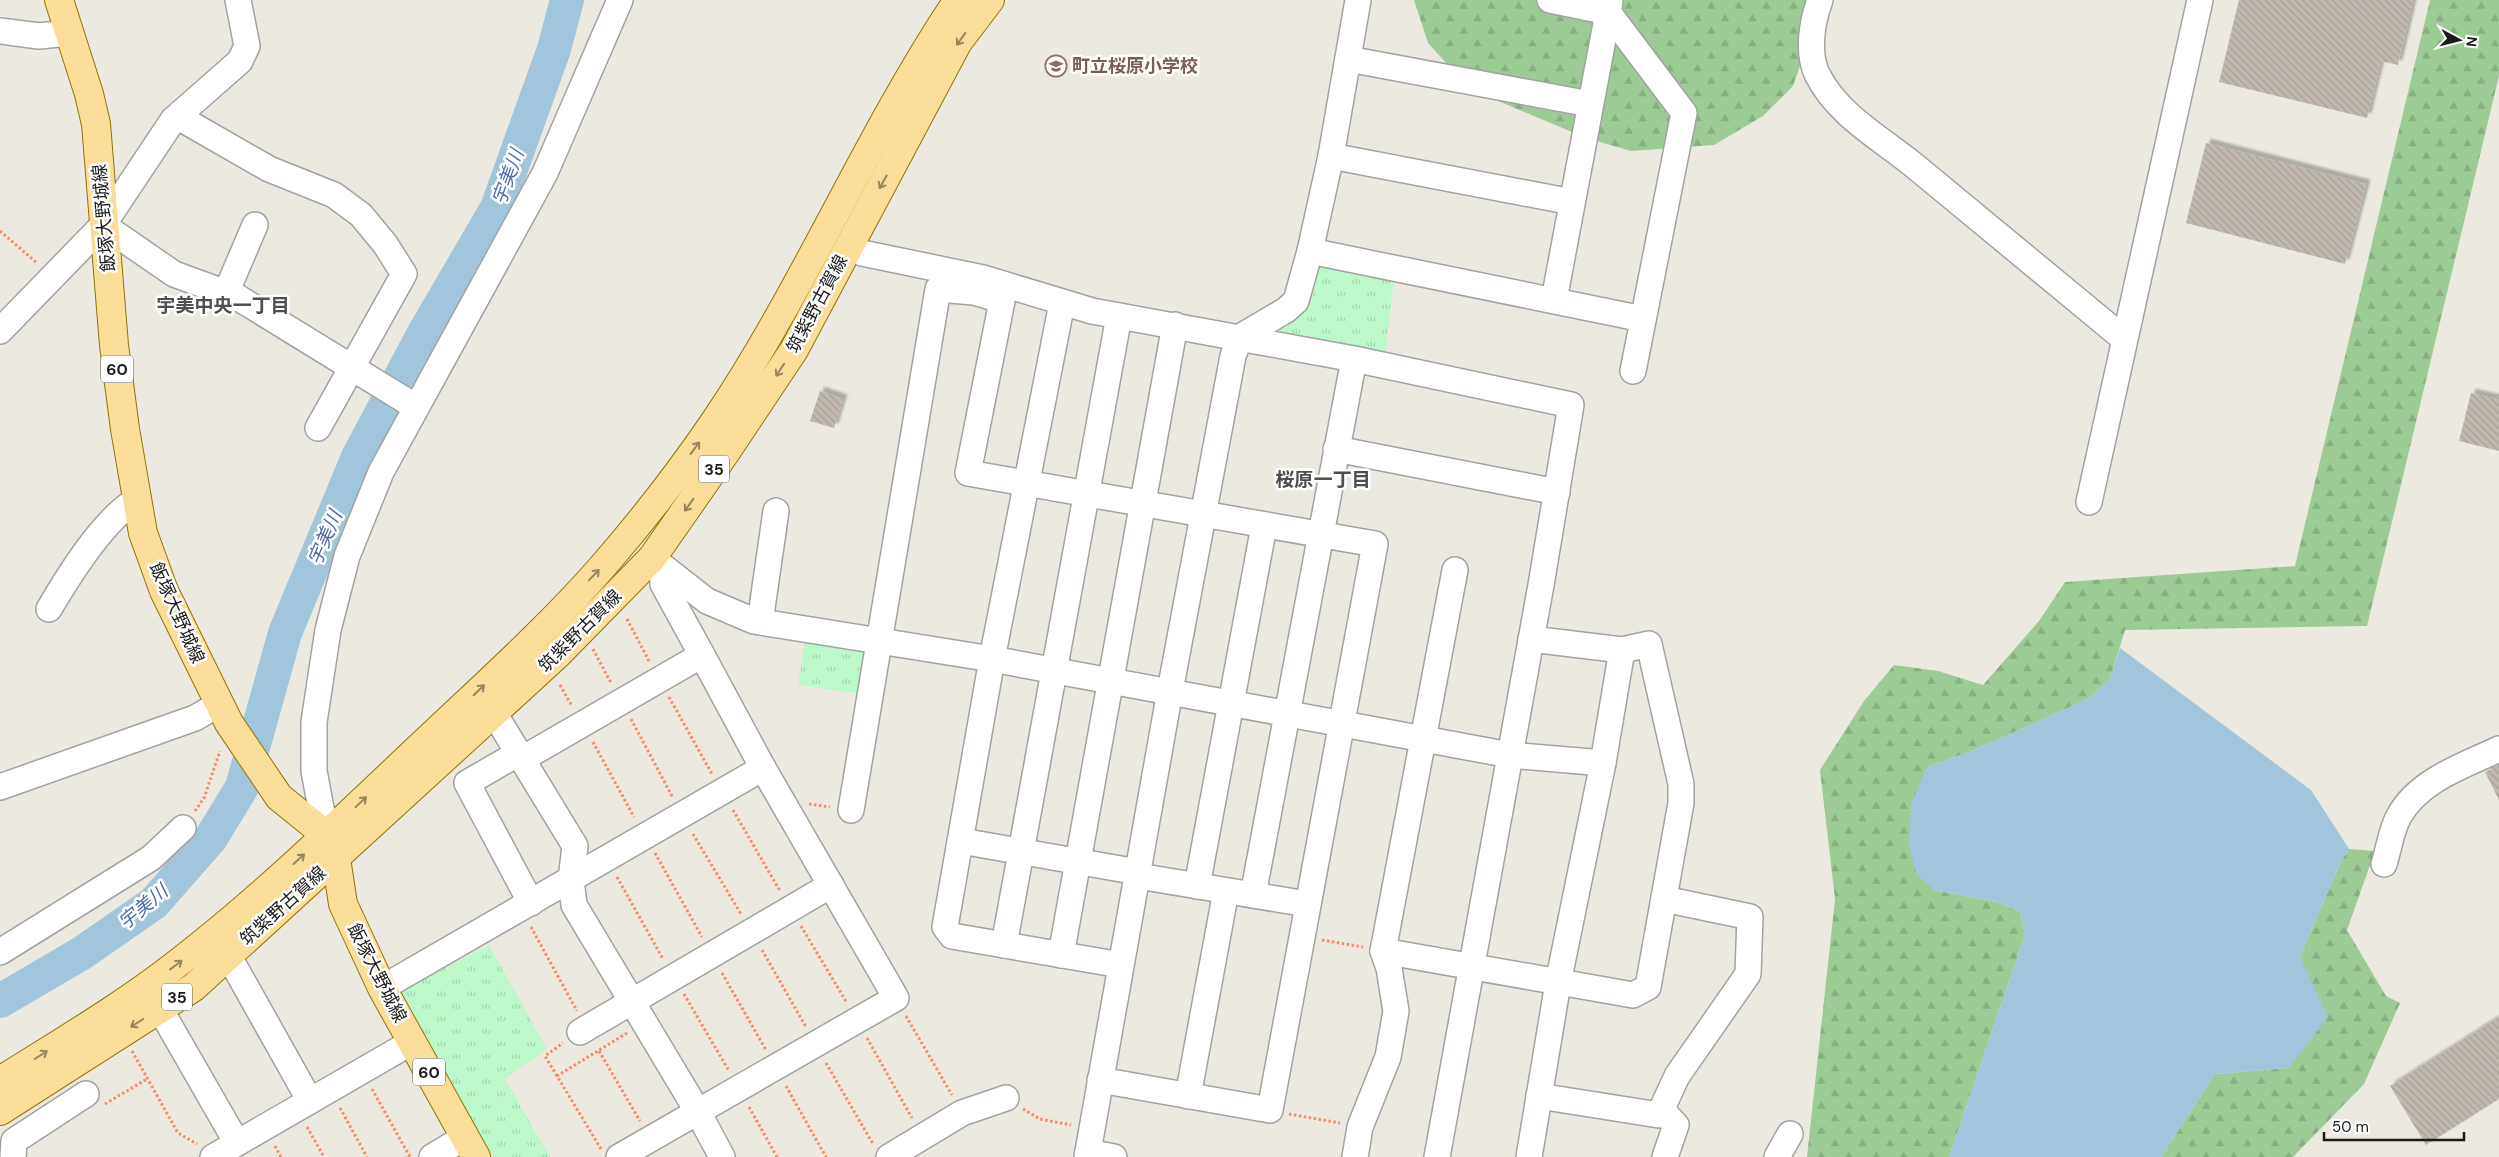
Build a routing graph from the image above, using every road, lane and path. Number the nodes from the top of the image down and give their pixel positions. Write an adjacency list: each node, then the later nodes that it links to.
1 (59, 0): 12 (main road, 飯塚大野城線 / 60)
2 (620, 0): 38 (street)
3 (958, 0): 84 (main road, 筑紫野古賀線 / 35, one-way to 3)
4 (990, 0): 21 (main road, 筑紫野古賀線 / 35, one-way to 21)
5 (1358, 0): 13 (street)
6 (1550, 0): 10 (street)
7 (1820, 0): 34 (street)
8 (2200, 0): 34 (street)
9 (240, 1): 15 (street)
10 (1609, 6): 14 (street); 30 (street)
11 (0, 31): 12 (street)
12 (68, 33): 18 (main road, 飯塚大野城線 / 60)
13 (1348, 59): 14 (street); 16 (street)
14 (1590, 104): 17 (street)
15 (181, 113): 18 (street); 36 (street)
16 (1331, 156): 17 (street); 22 (street)
17 (1572, 202): 27 (street)
18 (103, 225): 23 (street); 24 (street); 44 (main road, 飯塚大野城線 / 60)
19 (255, 225): 24 (street)
20 (0, 231): 23 (path)
21 (848, 246): 25 (street); 51 (main road, 筑紫野古賀線 / 35, one-way to 51)
22 (1310, 251): 27 (street); 33 (street)
23 (54, 278): 32 (street)
24 (226, 293): 36 (street)
25 (1037, 295): 26 (street); 28 (street)
26 (1002, 300): 41 (street); 57 (street)
27 (1554, 300): 30 (street)
28 (1062, 303): 29 (street); 41 (street)
29 (1119, 316): 31 (street); 43 (street)
30 (1643, 319): 37 (street)
31 (1175, 326): 33 (street); 46 (street)
32 (0, 331)
33 (1240, 337): 35 (street); 48 (street)
34 (2123, 338): 45 (street)
35 (1354, 359): 40 (street); 42 (street)
36 (355, 369): 38 (street); 39 (street)
37 (1633, 371)
38 (411, 404): 84 (street)
39 (318, 428)
40 (1336, 449): 42 (street); 50 (street)
41 (1026, 484): 43 (street); 61 (street)
42 (1556, 492): 56 (street)
43 (1086, 494): 46 (street); 62 (street)
44 (138, 499): 53 (street); 69 (main road, 飯塚大野城線 / 60)
45 (2088, 502)
46 (1142, 504): 48 (street); 64 (street)
47 (776, 512): 55 (street)
48 (1202, 515): 49 (street); 65 (street)
49 (1264, 526): 50 (street); 67 (street)
50 (1320, 536): 68 (street); 71 (street)
51 (657, 562): 55 (street); 60 (street); 70 (main road, 筑紫野古賀線 / 35)
52 (1455, 570): 72 (street)
53 (49, 609)
54 (627, 619): 63 (path)
55 (760, 622): 57 (street)
56 (1531, 639): 59 (street); 74 (street)
57 (880, 641): 61 (street); 81 (street)
58 (591, 646): 66 (path)
59 (1622, 650): 76 (street); 95 (street)
60 (702, 655): 63 (street); 77 (street)
61 (992, 659): 62 (street); 83 (street)
62 (1054, 670): 64 (street); 85 (street)
63 (660, 680): 66 (street); 79 (path)
64 (1110, 680): 65 (street); 87 (street)
65 (1170, 692): 67 (street); 89 (street)
66 (621, 701): 75 (street)
67 (1231, 702): 68 (street); 92 (street)
68 (1286, 712): 71 (street); 94 (street)
69 (224, 713): 78 (street); 82 (path); 84 (main road, 飯塚大野城線 / 60)
70 (494, 713): 75 (street); 84 (main road, 筑紫野古賀線 / 35)
71 (1343, 722): 72 (street); 96 (street)
72 (1424, 738): 74 (street); 101 (street)
73 (2499, 749): 88 (street)
74 (1510, 755): 76 (street); 106 (street)
75 (520, 756): 90 (street); 97 (street)
76 (1603, 763): 108 (street)
77 (763, 768): 79 (street); 80 (street)
78 (0, 787)
79 (722, 792): 86 (street); 98 (path)
80 (785, 806): 81 (path); 91 (street)
81 (850, 810)
82 (183, 828): 102 (street)
83 (961, 841): 85 (street); 100 (street)
84 (331, 847): 104 (main road, 筑紫野古賀線 / 35); 109 (main road, 飯塚大野城線 / 60); 124 (main road, 筑紫野古賀線 / 35, one-way to 84)
85 (1021, 850): 87 (street); 100 (street)
86 (606, 859): 90 (street); 107 (path)
87 (1077, 860): 89 (street); 103 (street)
88 (2384, 864)
89 (1138, 874): 92 (street); 105 (street)
90 (571, 880): 97 (street); 111 (street)
91 (831, 885): 98 (street); 110 (street)
92 (1197, 886): 93 (street)
93 (1226, 891): 94 (street); 127 (street)
94 (1253, 895): 96 (street)
95 (1664, 899): 108 (street); 132 (street)
96 (1308, 904): 99 (street)
97 (526, 906): 109 (street); 115 (path)
98 (791, 909): 107 (street); 113 (path)
99 (1302, 936): 101 (path); 131 (street)
100 (1004, 945): 103 (street)
101 (1383, 951): 106 (street); 136 (street)
102 (0, 952)
103 (1061, 955): 105 (street)
104 (228, 956): 112 (main road, 筑紫野古賀線 / 35); 130 (street)
105 (1121, 965): 123 (street)
106 (1472, 967): 108 (street); 155 (street)
107 (673, 977): 111 (street); 125 (path)
108 (1558, 983): 128 (street)
109 (382, 988): 117 (main road, 飯塚大野城線 / 60)
110 (896, 998): 113 (street); 135 (path)
111 (631, 1001): 114 (street); 115 (street)
112 (160, 1008): 116 (main road, 筑紫野古賀線 / 35, one-way to 116); 142 (street)
113 (857, 1020): 125 (street); 138 (path)
114 (644, 1022): 118 (path); 134 (street)
115 (583, 1030): 121 (path)
116 (122, 1033): 120 (main road, 筑紫野古賀線 / 35); 122 (path)
117 (412, 1042): 119 (street); 141 (main road, 飯塚大野城線 / 60)
118 (599, 1051): 121 (path); 139 (path)
119 (362, 1071): 130 (street); 146 (path)
120 (59, 1073): 126 (street); 133 (main road, 筑紫野古賀線 / 35)
121 (558, 1076): 148 (path)
122 (147, 1079): 126 (path); 142 (path)
123 (1100, 1080): 127 (street); 140 (street)
124 (0, 1081)
125 (739, 1089): 134 (street); 151 (path)
126 (81, 1096): 143 (street)
127 (1188, 1096): 131 (street)
128 (1540, 1096): 132 (street); 156 (street)
129 (1006, 1098): 135 (street); 140 (path)
130 (312, 1100): 142 (street); 144 (path); 145 (path)
131 (1270, 1110): 136 (path)
132 (1662, 1110): 157 (street)
133 (0, 1111)
134 (698, 1112): 139 (street); 150 (street)
135 (962, 1113): 138 (street)
136 (1360, 1127): 154 (street)
137 (1790, 1134): 158 (street)
138 (922, 1137): 152 (street)
139 (651, 1139): 149 (street)
140 (1088, 1146): 153 (street)
141 (471, 1147): 147 (street)
142 (223, 1152)
143 (13, 1157)
144 (324, 1157)
145 (367, 1157)
146 (410, 1157)
147 (432, 1157)
148 (606, 1157)
149 (619, 1157)
150 (722, 1157)
151 (777, 1157)
152 (889, 1157)
153 (1114, 1157)
154 (1355, 1157)
155 (1436, 1157)
156 (1529, 1157)
157 (1665, 1157)
158 (1778, 1157)

